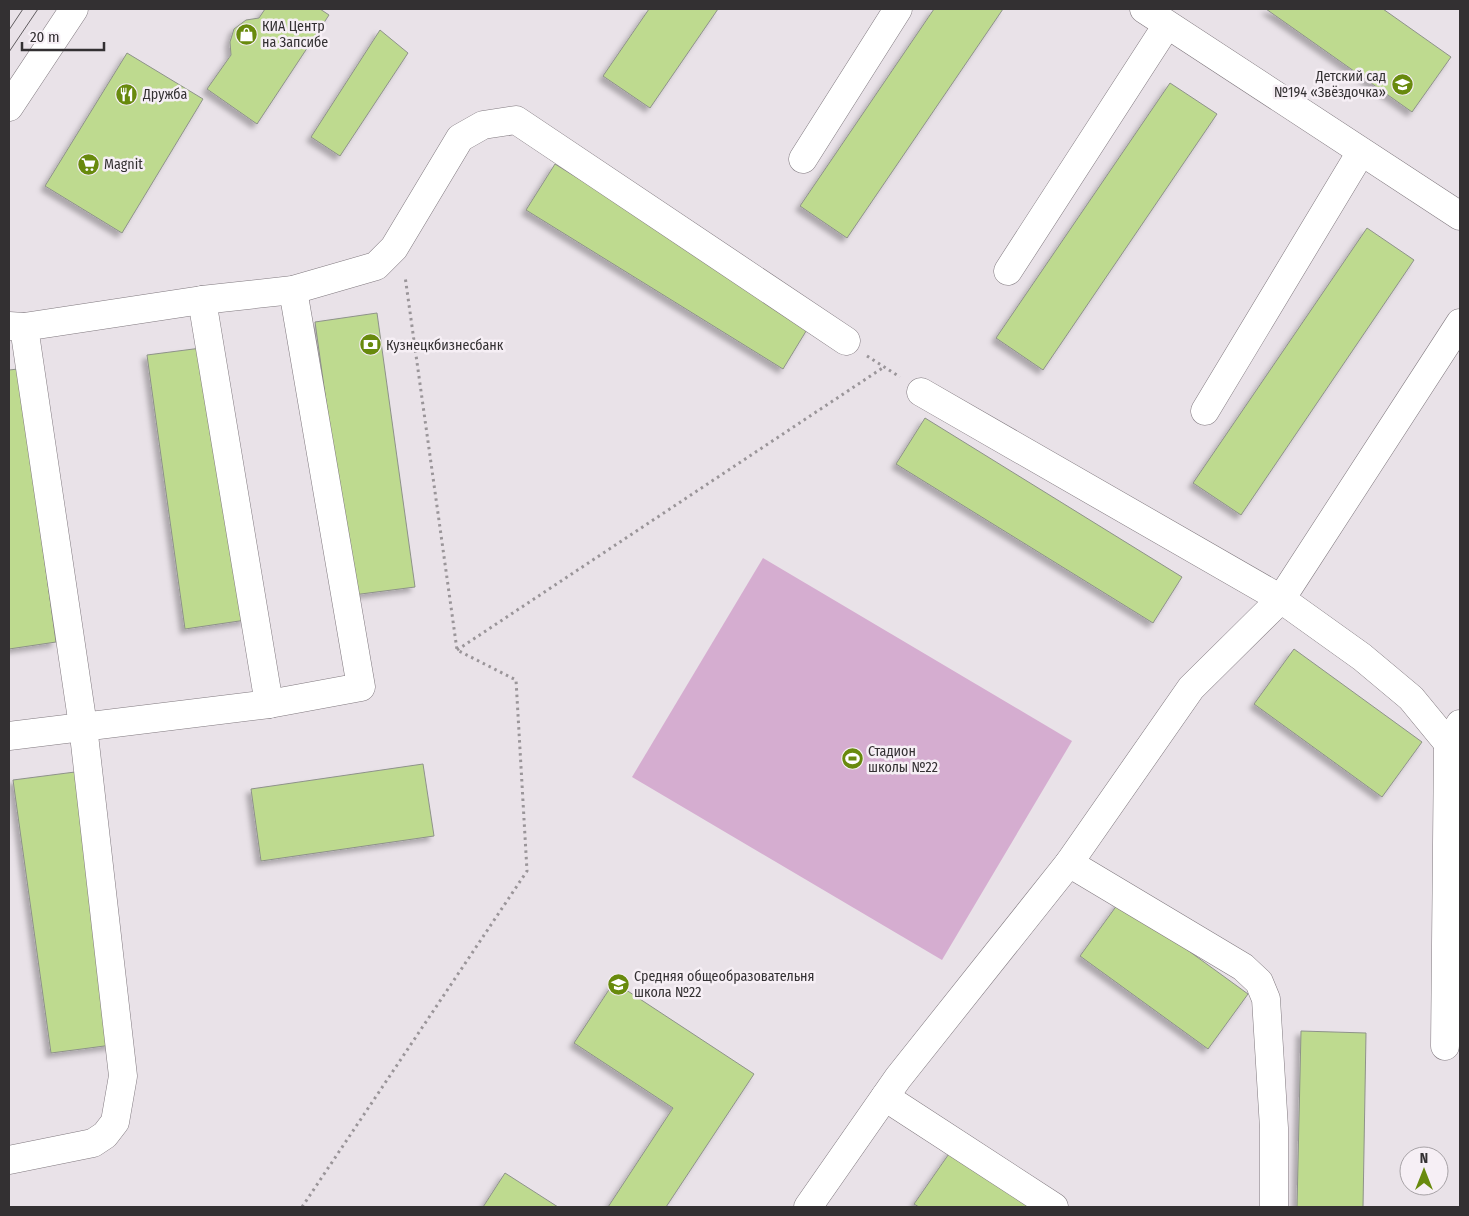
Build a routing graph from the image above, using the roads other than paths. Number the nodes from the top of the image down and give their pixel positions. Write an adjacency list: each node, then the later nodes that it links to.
1 (74, 9): 5 (street)
2 (898, 9): 7 (street)
3 (1144, 9): 4 (street)
4 (1167, 25): 6 (street); 9 (street)
5 (9, 106)
6 (1361, 152): 8 (street); 16 (street)
7 (803, 159)
8 (1460, 216)
9 (1008, 271)
10 (293, 290): 11 (street); 14 (street); 18 (street)
11 (202, 300): 13 (street); 18 (street)
12 (1460, 323): 17 (street)
13 (17, 326): 19 (street)
14 (846, 342)
15 (920, 392): 17 (street)
16 (1205, 411)
17 (1281, 599): 21 (street); 22 (street)
18 (269, 704): 19 (street)
19 (83, 726): 20 (street); 25 (street)
20 (9, 736)
21 (1456, 739): 23 (street)
22 (1069, 863): 24 (street); 28 (street)
23 (1446, 1046)
24 (885, 1098): 26 (street); 27 (street)
25 (9, 1160)
26 (808, 1207)
27 (1054, 1207)
28 (1274, 1207)

